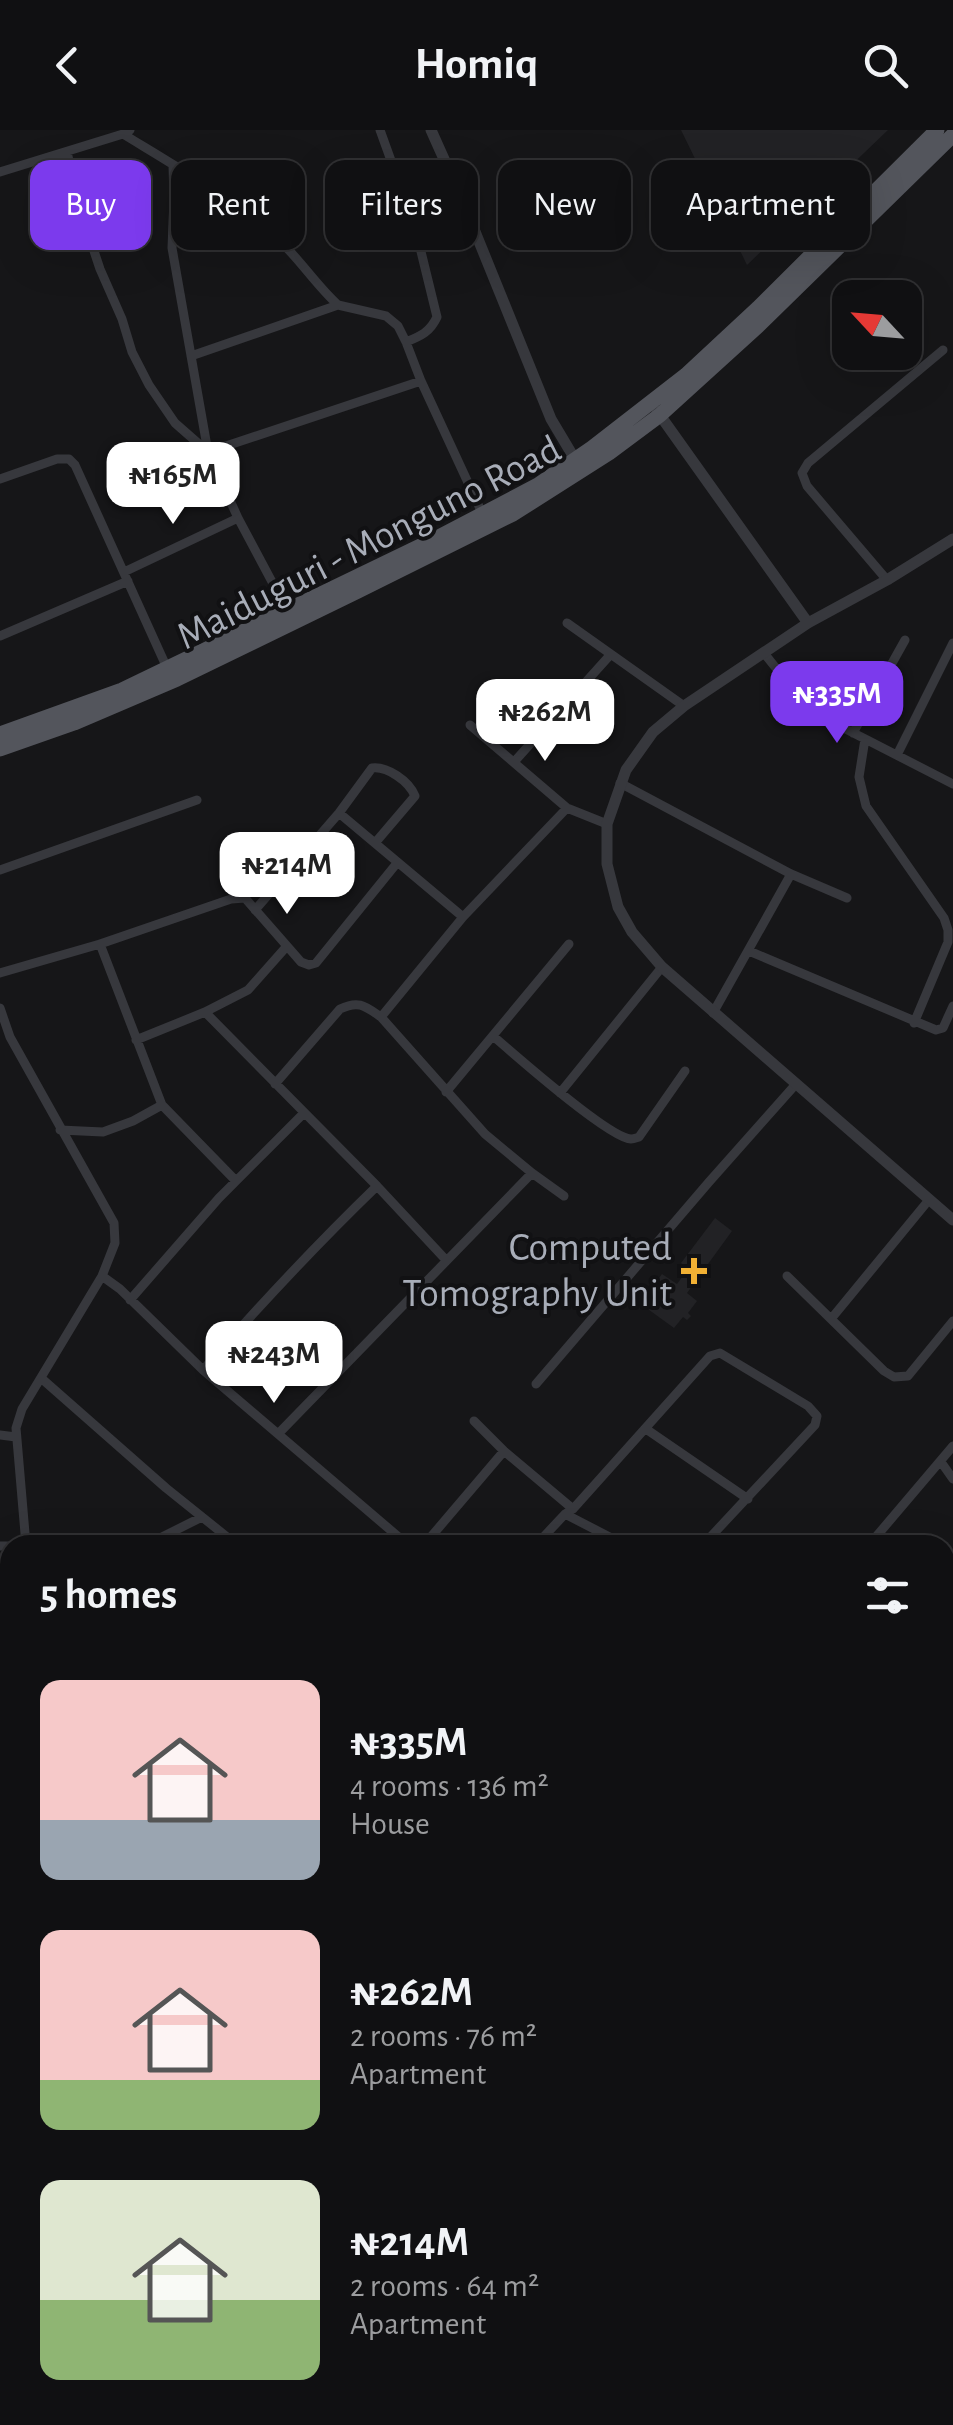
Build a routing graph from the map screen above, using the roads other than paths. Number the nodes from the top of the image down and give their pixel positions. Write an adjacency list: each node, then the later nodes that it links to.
1 (380, 130): 12 (street)
2 (431, 130): 18 (street)
3 (937, 130): 16 (main road, Maiduguri - Monguno Road)
4 (127, 132): 6 (street); 7 (street)
5 (953, 135): 16 (main road, Maiduguri - Monguno Road)
6 (67, 152): 8 (street); 17 (street)
7 (171, 164)
8 (0, 172)
9 (172, 250): 14 (street)
10 (288, 250): 11 (street)
11 (338, 306): 12 (street); 14 (street)
12 (406, 342): 15 (street)
13 (943, 350): 24 (street)
14 (191, 356): 17 (street)
15 (421, 381): 17 (street); 20 (street)
16 (656, 408): 18 (main road, Maiduguri - Monguno Road); 26 (street); 39 (main road, Maiduguri - Monguno Road)
17 (208, 452): 21 (street)
18 (576, 460): 20 (main road, Maiduguri - Monguno Road)
19 (0, 478): 23 (street)
20 (483, 515): 25 (main road, Maiduguri - Monguno Road)
21 (238, 518): 23 (street); 25 (street)
22 (953, 540): 24 (street)
23 (126, 576): 28 (street); 33 (street)
24 (887, 580): 26 (street)
25 (287, 611): 33 (main road, Maiduguri - Monguno Road)
26 (808, 623): 31 (street)
27 (567, 624): 32 (street)
28 (0, 636)
29 (906, 640): 36 (street)
30 (953, 642): 40 (street)
31 (764, 653): 34 (street); 36 (street)
32 (611, 654): 34 (street); 41 (street)
33 (168, 668): 37 (main road, Maiduguri - Monguno Road)
34 (684, 706): 42 (street)
35 (470, 725): 41 (street)
36 (853, 733): 38 (street)
37 (0, 734)
38 (865, 739): 40 (street); 66 (street)
39 (0, 749)
40 (897, 755): 43 (street)
41 (514, 762): 45 (street)
42 (620, 783): 47 (street); 51 (street)
43 (953, 784)
44 (198, 800): 50 (street)
45 (567, 808): 47 (street); 54 (street)
46 (339, 813): 48 (street); 48 (street); 53 (street)
47 (607, 824): 59 (street)
48 (375, 843): 49 (street)
49 (397, 863): 54 (street); 57 (street)
50 (0, 870)
51 (791, 874): 52 (street); 58 (street)
52 (847, 898)
53 (254, 910): 55 (street); 57 (street)
54 (463, 917): 65 (street)
55 (100, 944): 60 (street); 68 (street)
56 (569, 944): 67 (street)
57 (287, 946): 63 (street)
58 (749, 951): 64 (street); 66 (street)
59 (662, 967): 64 (street); 73 (street)
60 (0, 973)
61 (953, 1006): 66 (street)
62 (0, 1008): 76 (street)
63 (206, 1012): 68 (street); 70 (street)
64 (713, 1013): 71 (street)
65 (380, 1017): 70 (street); 72 (street)
66 (914, 1023)
67 (493, 1036): 72 (street); 73 (street)
68 (136, 1040): 74 (street)
69 (685, 1071): 73 (street)
70 (275, 1084): 75 (street)
71 (796, 1084): 81 (street); 91 (street)
72 (446, 1092): 77 (street)
73 (560, 1093)
74 (162, 1105): 76 (street); 78 (street)
75 (304, 1114): 78 (street); 79 (street)
76 (60, 1130): 84 (street)
77 (532, 1173): 80 (street); 83 (street)
78 (236, 1180): 86 (street)
79 (377, 1186): 83 (street); 89 (street)
80 (564, 1196)
81 (928, 1201): 82 (street); 87 (street)
82 (953, 1220)
83 (446, 1260): 94 (street)
84 (102, 1276): 86 (street); 90 (street)
85 (787, 1276): 87 (street)
86 (130, 1300): 89 (street)
87 (832, 1319): 88 (street)
88 (953, 1321)
89 (204, 1370): 94 (street)
90 (41, 1378): 96 (street); 103 (street)
91 (536, 1384)
92 (474, 1421): 98 (street)
93 (646, 1430): 101 (street); 101 (street); 102 (street)
94 (278, 1434): 107 (street)
95 (0, 1435): 96 (street)
96 (16, 1437): 104 (street)
97 (953, 1446): 99 (street)
98 (504, 1451): 102 (street); 108 (street)
99 (941, 1462): 100 (street); 112 (street)
100 (953, 1479)
101 (748, 1498): 111 (street)
102 (569, 1511): 109 (street); 110 (street)
103 (202, 1517): 105 (street); 106 (street)
104 (25, 1535)
105 (166, 1535)
106 (221, 1535)
107 (396, 1535)
108 (433, 1535)
109 (546, 1535)
110 (609, 1535)
111 (712, 1535)
112 (878, 1535)

